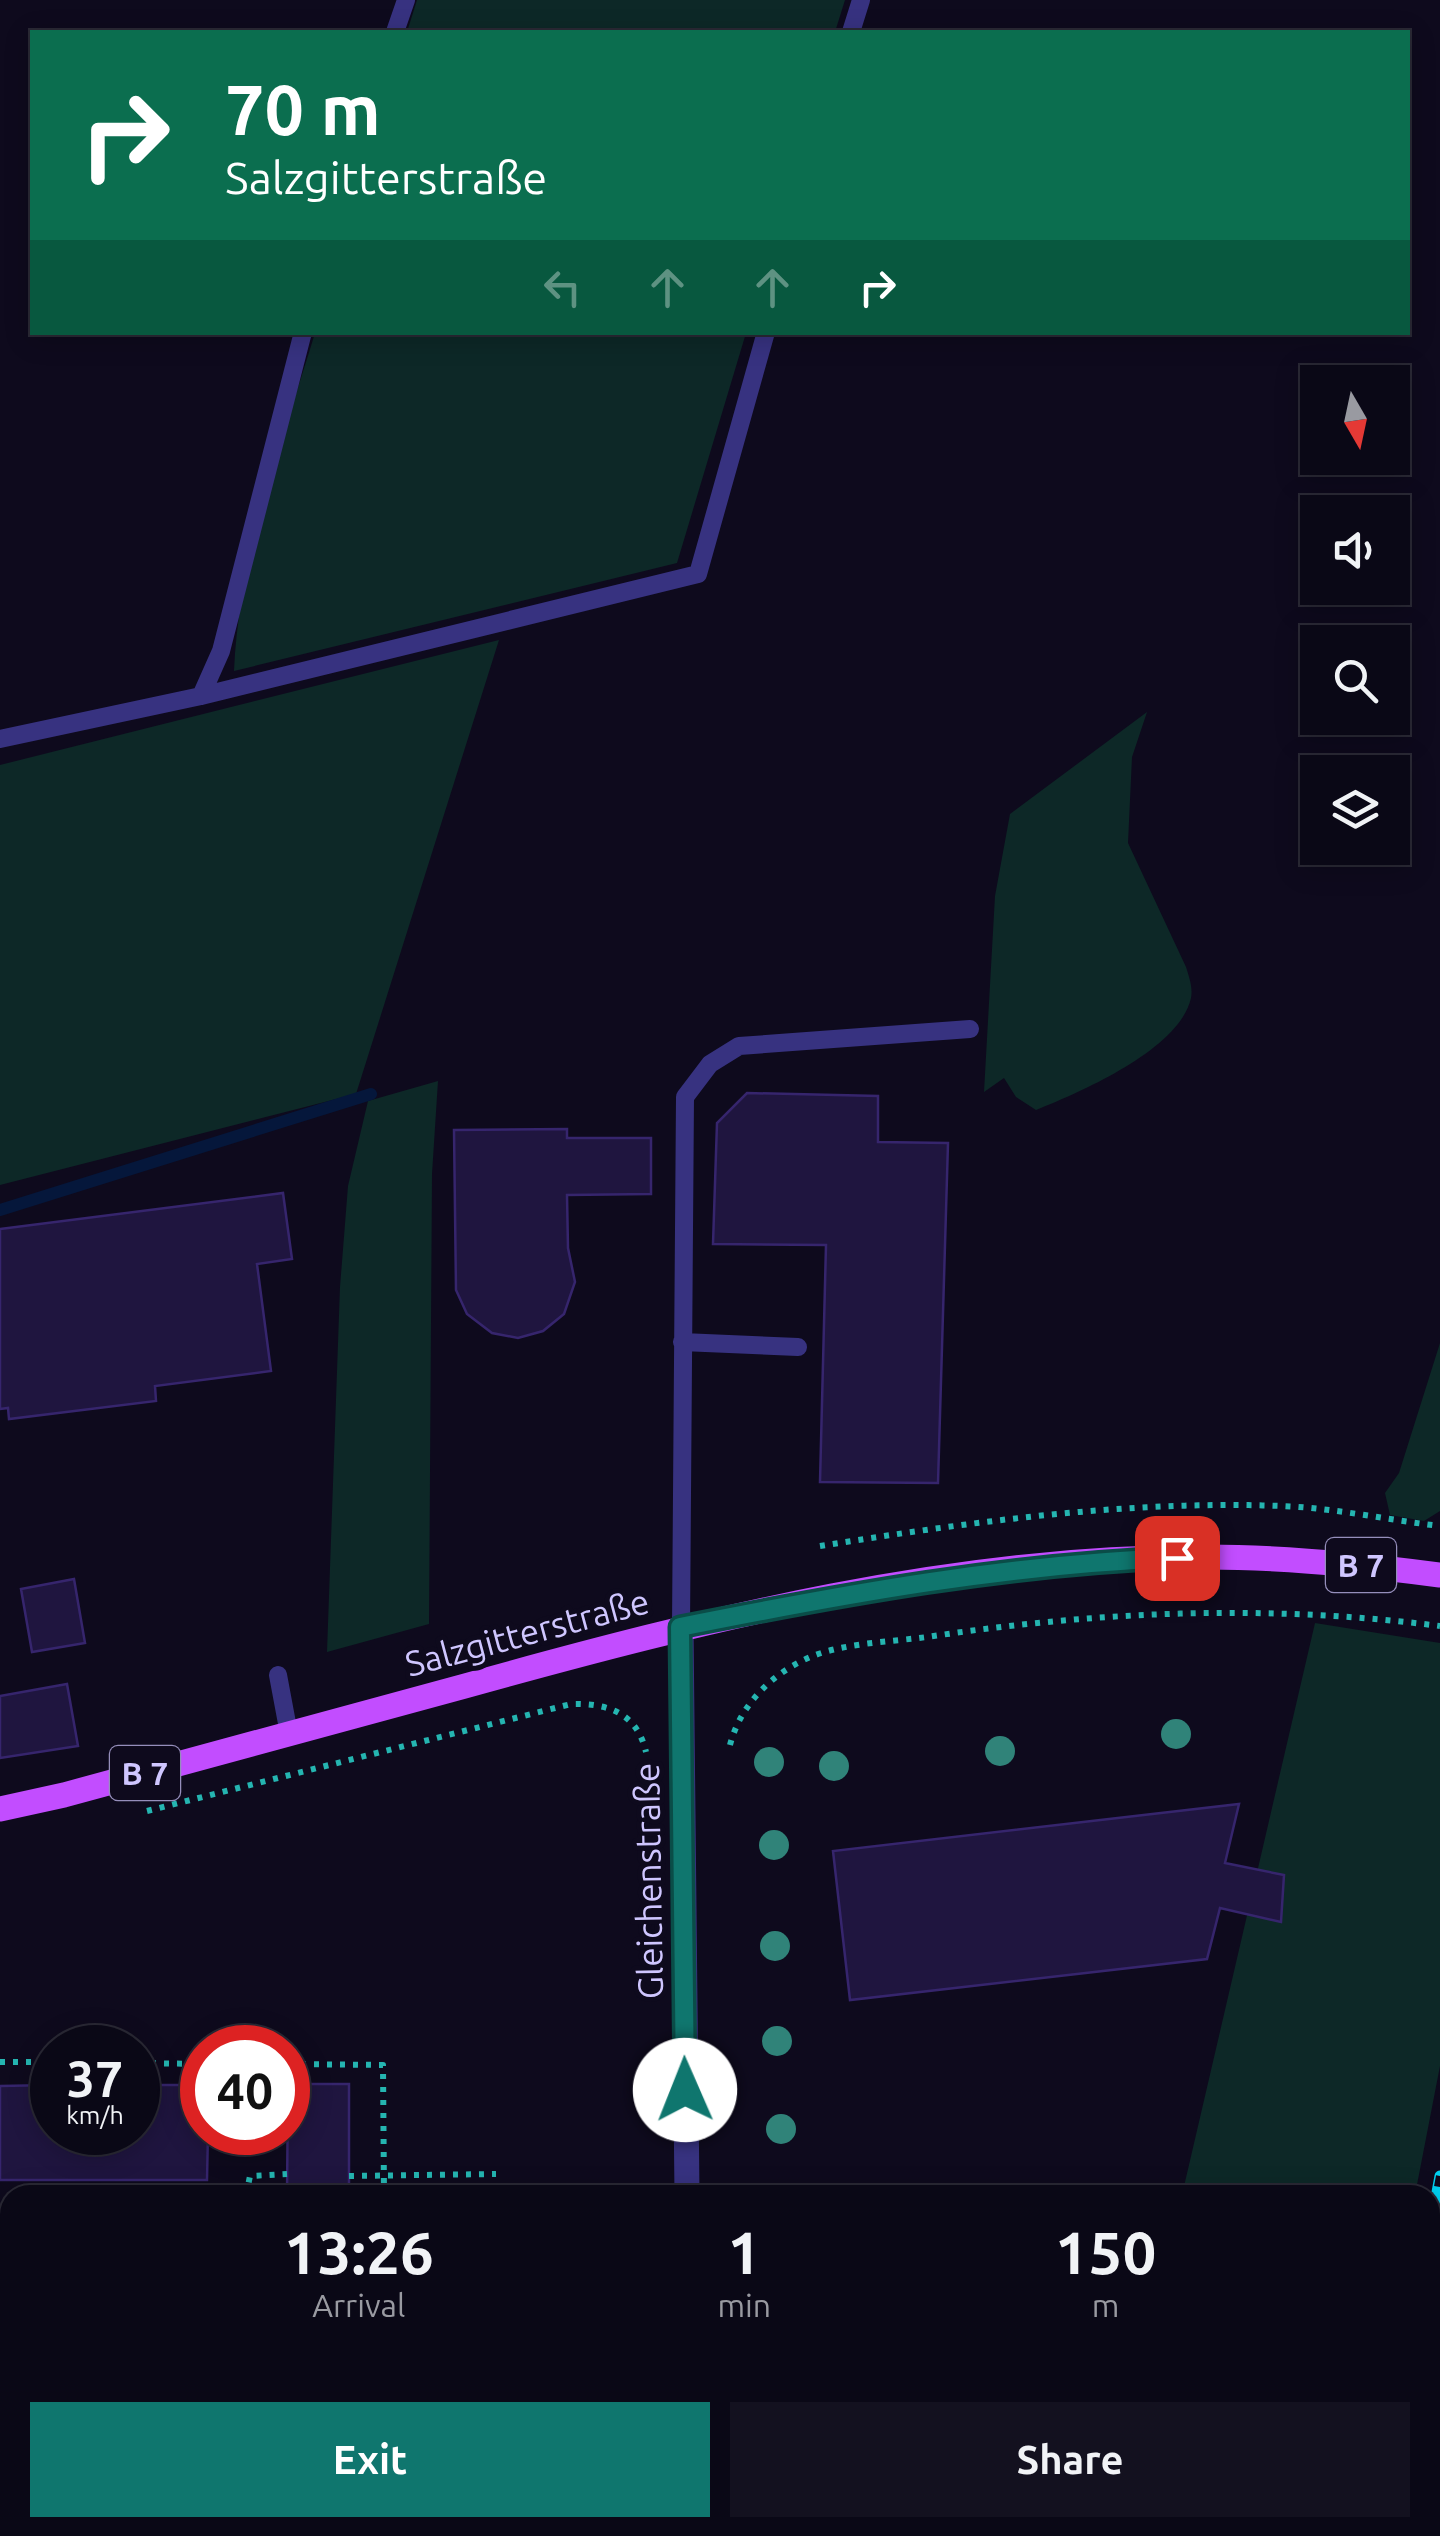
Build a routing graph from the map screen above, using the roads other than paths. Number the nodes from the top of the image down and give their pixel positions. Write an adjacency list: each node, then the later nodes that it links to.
1 (406, 0): 3 (lane)
2 (860, 0): 4 (lane)
3 (397, 30)
4 (852, 30)
5 (301, 335): 7 (lane)
6 (765, 335): 7 (lane)
7 (201, 696): 8 (lane)
8 (0, 739)
9 (970, 1030): 10 (lane)
10 (682, 1342): 11 (lane); 13 (lane)
11 (798, 1347)
12 (1440, 1575): 13 (main road, Salzgitterstraße / B 7)
13 (680, 1627): 15 (main road, Salzgitterstraße / B 7); 17 (street, Gleichenstraße)
14 (278, 1675): 15 (lane)
15 (289, 1734): 16 (main road, Salzgitterstraße / B 7)
16 (0, 1809)
17 (687, 2185)

